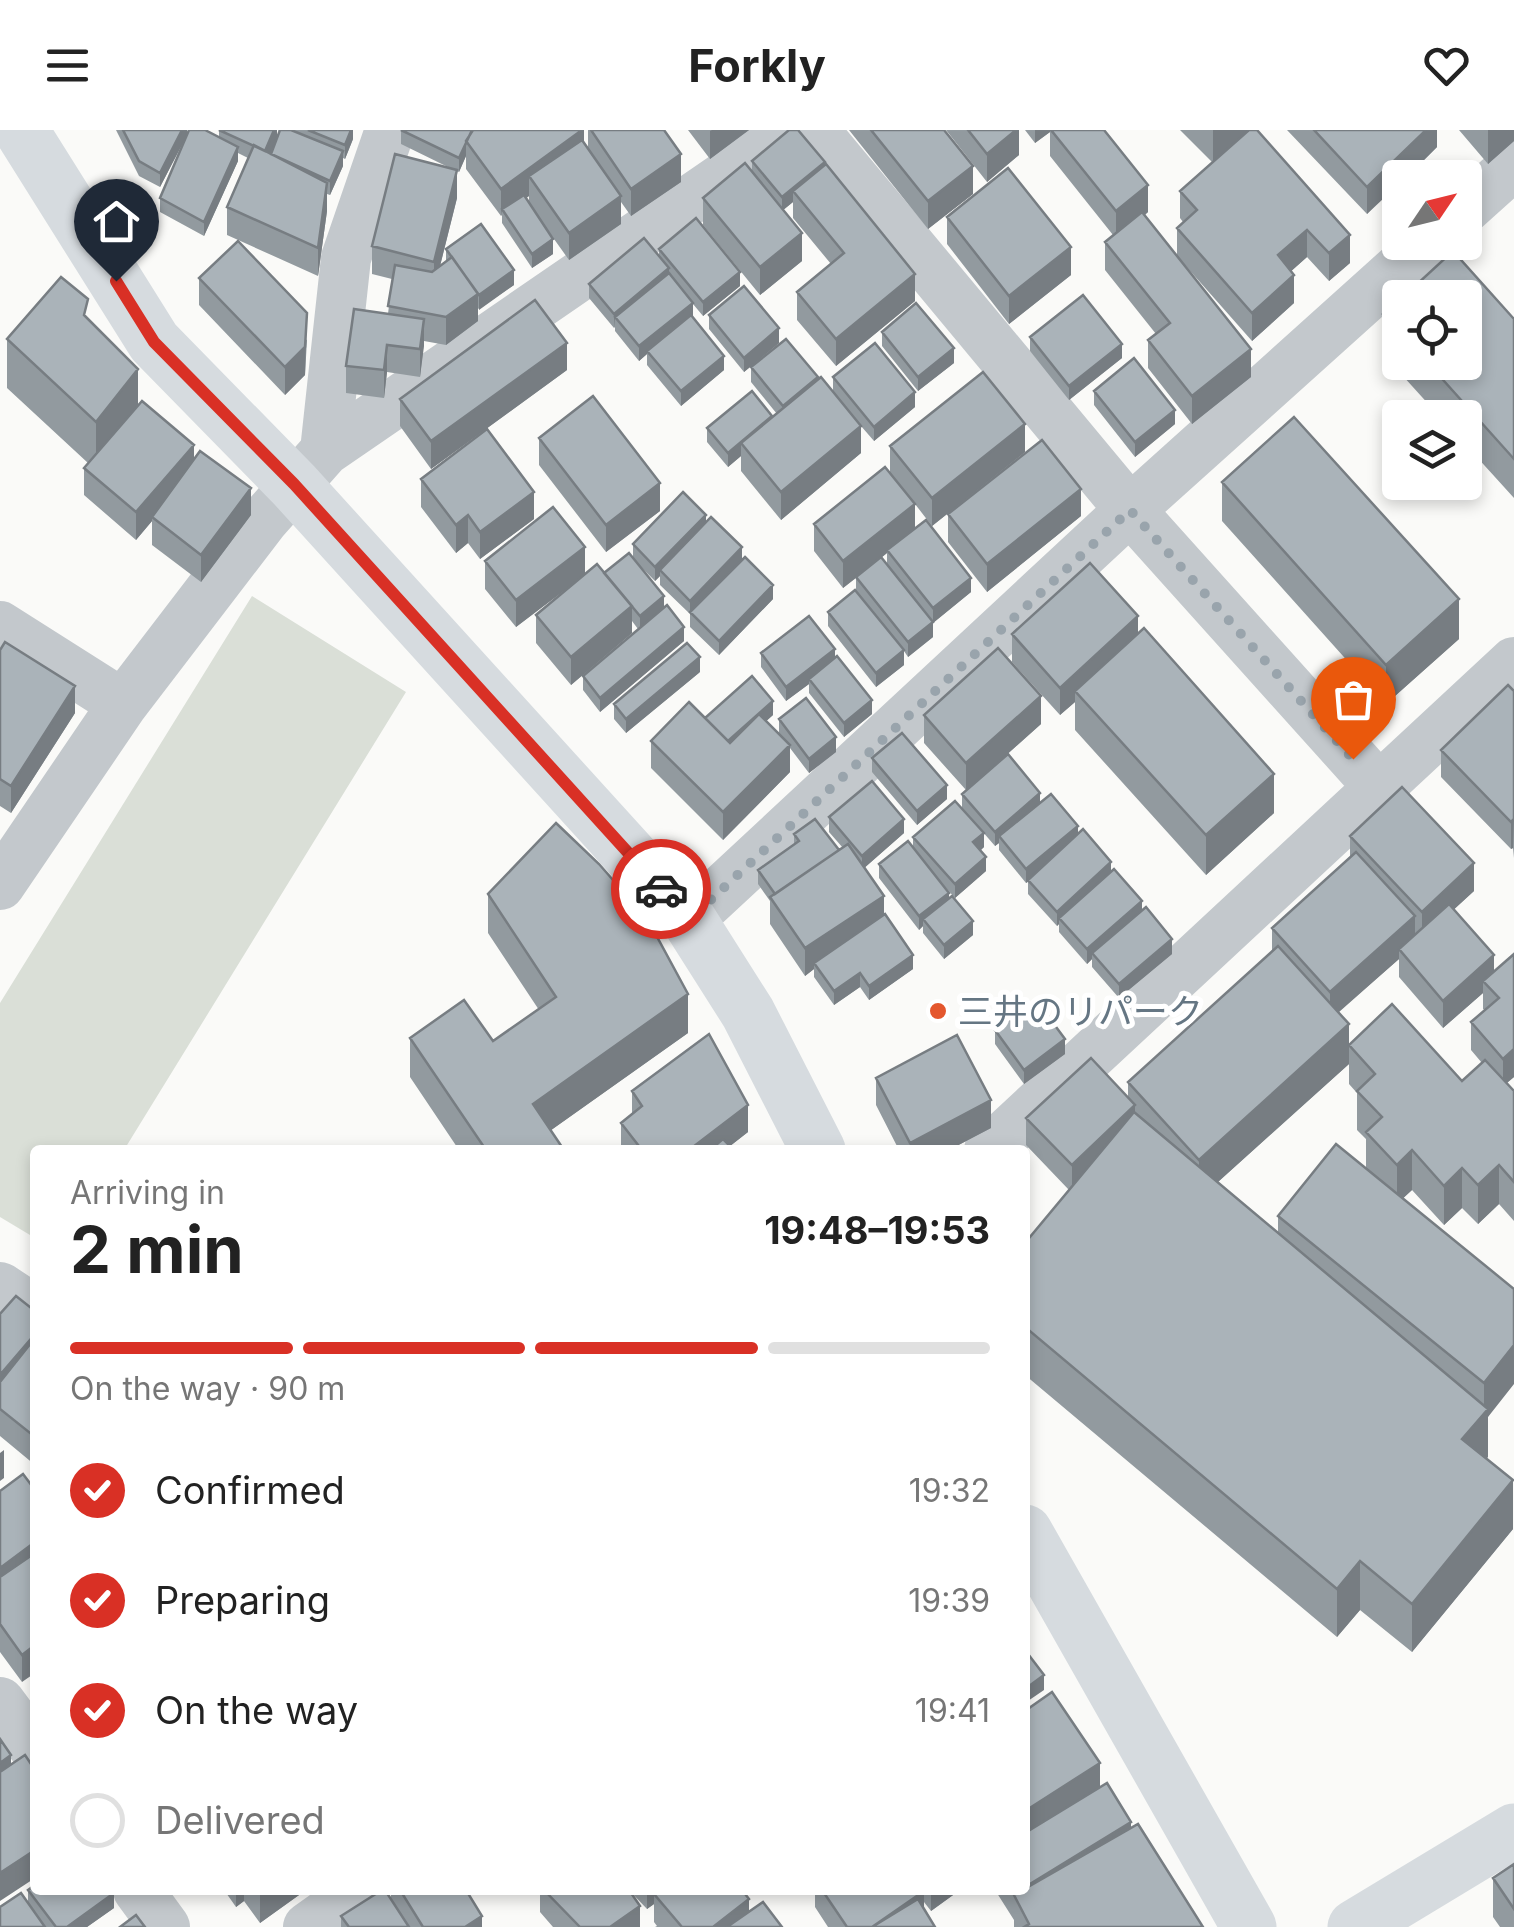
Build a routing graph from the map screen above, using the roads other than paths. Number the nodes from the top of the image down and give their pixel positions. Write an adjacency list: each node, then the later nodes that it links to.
1 (21, 130): 8 (street)
2 (390, 130): 8 (street)
3 (786, 130): 8 (street)
4 (814, 130): 9 (street)
5 (1514, 166): 6 (street)
6 (1482, 195)
7 (1408, 260): 9 (street)
8 (309, 468): 12 (street); 15 (street)
9 (1130, 510): 13 (street); 15 (street)
10 (0, 626): 12 (street)
11 (1514, 662): 13 (street)
12 (123, 704): 14 (street)
13 (1378, 786): 17 (street)
14 (0, 885)
15 (689, 920): 16 (street)
16 (815, 1145)
17 (995, 1145)
18 (0, 1287): 19 (street)
19 (30, 1307)
20 (1030, 1541): 28 (street)
21 (0, 1702): 22 (street)
22 (30, 1743)
23 (1514, 1831): 29 (street)
24 (142, 1895): 26 (street)
25 (353, 1895): 27 (street)
26 (165, 1927)
27 (308, 1927)
28 (1249, 1927)
29 (1356, 1927)

